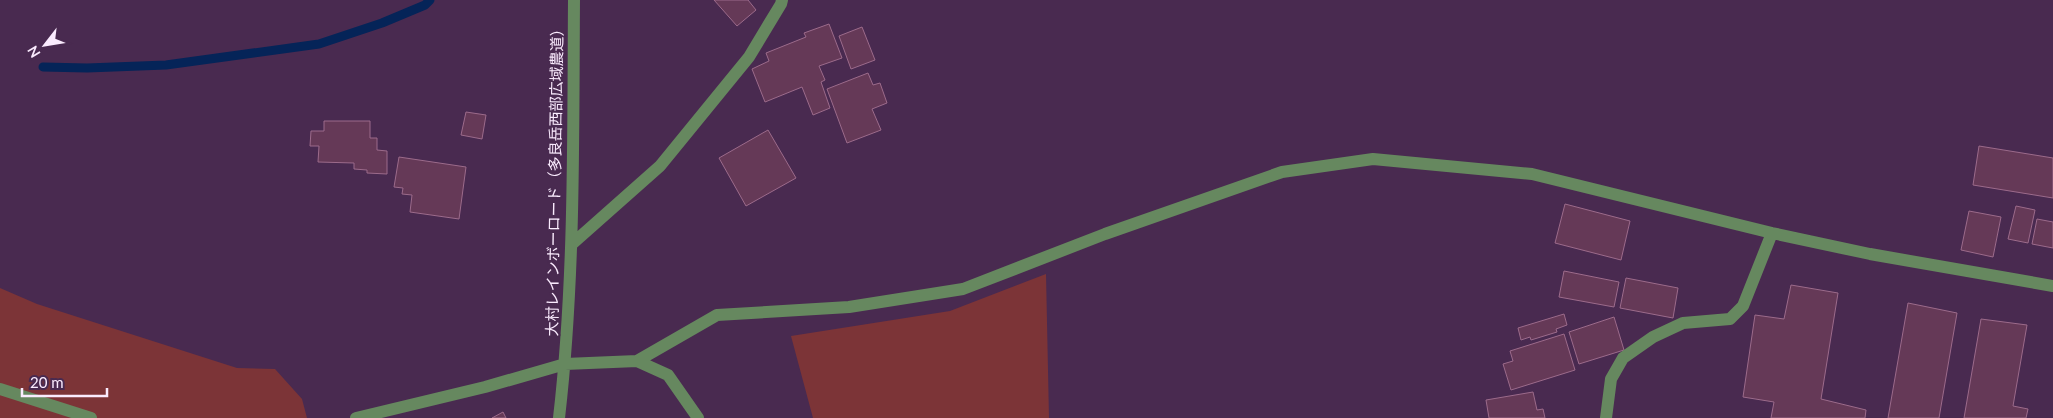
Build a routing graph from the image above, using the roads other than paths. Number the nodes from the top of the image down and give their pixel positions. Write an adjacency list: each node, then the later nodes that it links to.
1 (574, 0): 4 (street, 大村レインボーロード（多良岳西部広域農道）)
2 (782, 0): 4 (street)
3 (1772, 233): 5 (street); 6 (street); 13 (street)
4 (572, 244): 7 (street, 大村レインボーロード（多良岳西部広域農道）)
5 (2053, 286)
6 (637, 361): 7 (street); 12 (street)
7 (565, 364): 10 (street); 11 (street, 大村レインボーロード（多良岳西部広域農道）)
8 (0, 389): 9 (street)
9 (91, 418)
10 (356, 418)
11 (559, 418)
12 (698, 418)
13 (1606, 418)

